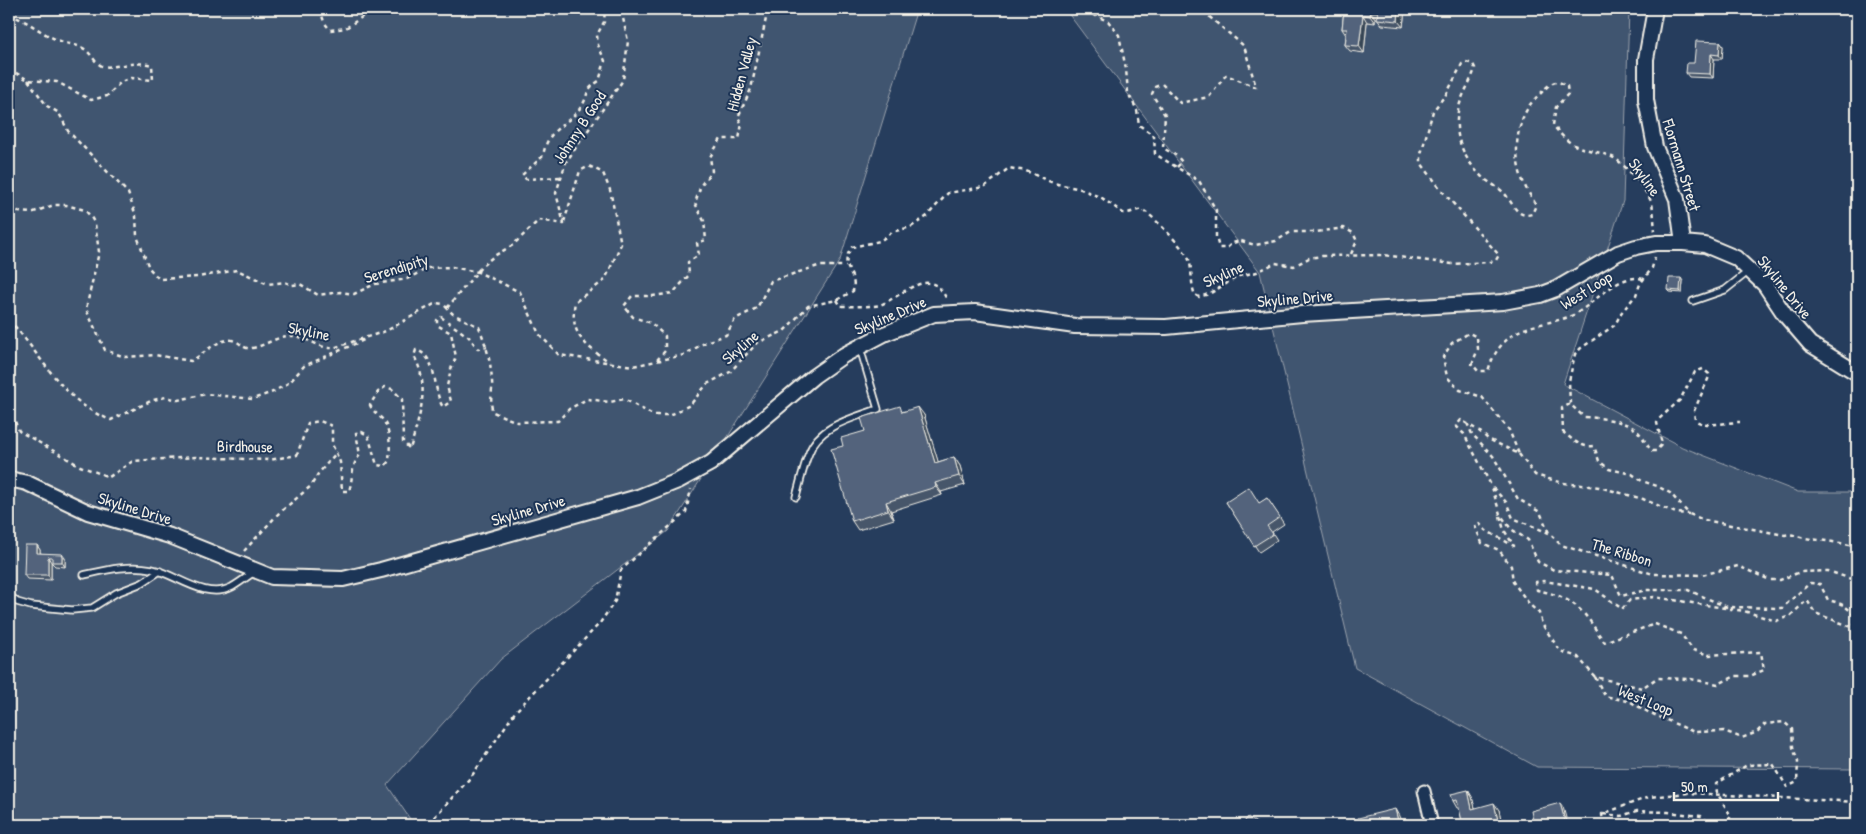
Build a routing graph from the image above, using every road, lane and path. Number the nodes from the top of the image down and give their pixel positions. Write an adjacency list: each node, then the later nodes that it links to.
1 (320, 9): 9 (path)
2 (438, 9): 9 (path)
3 (605, 9): 14 (path)
4 (620, 9): 14 (path, Johnny B Good)
5 (768, 9): 32 (path, Hidden Valley)
6 (1088, 9): 13 (path)
7 (1200, 9): 13 (path)
8 (1655, 9): 18 (street, Flormann Street)
9 (372, 10)
10 (9, 16): 12 (path)
11 (9, 69): 12 (path)
12 (28, 80): 22 (path, Serendipity)
13 (1177, 167): 19 (path)
14 (560, 177): 16 (path, Johnny B Good)
15 (9, 198): 29 (path, Skyline)
16 (564, 224): 22 (path); 33 (path)
17 (1656, 243): 18 (street, Skyline Drive); 19 (path, Skyline); 23 (path, Skyline); 27 (street, Skyline Drive)
18 (1683, 243): 21 (street, Skyline Drive)
19 (1351, 254): 20 (path, Skyline)
20 (846, 266): 24 (path, Skyline); 32 (path, Serendipity)
21 (1751, 270): 25 (lane); 34 (street, Skyline Drive)
22 (478, 272): 26 (path); 33 (path, Serendipity)
23 (1642, 279): 35 (path, Skyline); 40 (path, West Loop)
24 (836, 300): 27 (path); 31 (path, Skyline)
25 (1694, 301)
26 (447, 308): 29 (path, Skyline); 31 (path, Skyline)
27 (949, 312): 30 (street, Skyline Drive)
28 (9, 320): 29 (path)
29 (367, 339)
30 (859, 346): 41 (street, Skyline Drive); 44 (lane)
31 (487, 347): 39 (path, Birdhouse)
32 (656, 361): 33 (path, Serendipity)
33 (613, 364)
34 (1857, 373)
35 (1570, 404): 37 (path); 46 (path)
36 (9, 417): 39 (path, Birdhouse)
37 (1740, 422)
38 (1467, 423): 40 (path); 43 (path, West Loop); 47 (path, The Ribbon)
39 (337, 452): 49 (path)
40 (1518, 454): 46 (path)
41 (695, 473): 51 (street, Skyline Drive); 60 (path)
42 (9, 479): 49 (street, Skyline Drive)
43 (1492, 487): 45 (path, West Loop); 47 (path)
44 (796, 497)
45 (1500, 514): 55 (path, West Loop); 56 (path)
46 (1689, 514): 48 (path)
47 (1549, 533): 53 (path, The Ribbon)
48 (1857, 547)
49 (234, 562): 51 (street, Skyline Drive)
50 (160, 571): 51 (lane); 52 (lane); 54 (lane)
51 (256, 571)
52 (84, 575)
53 (1857, 581)
54 (9, 595)
55 (1857, 620): 56 (path, West Loop)
56 (1596, 677): 64 (path, West Loop)
57 (1424, 791): 61 (street)
58 (1857, 802): 59 (path)
59 (1602, 814): 62 (path); 63 (path)
60 (429, 823)
61 (1432, 825)
62 (1603, 825)
63 (1712, 825)
64 (1723, 825)

